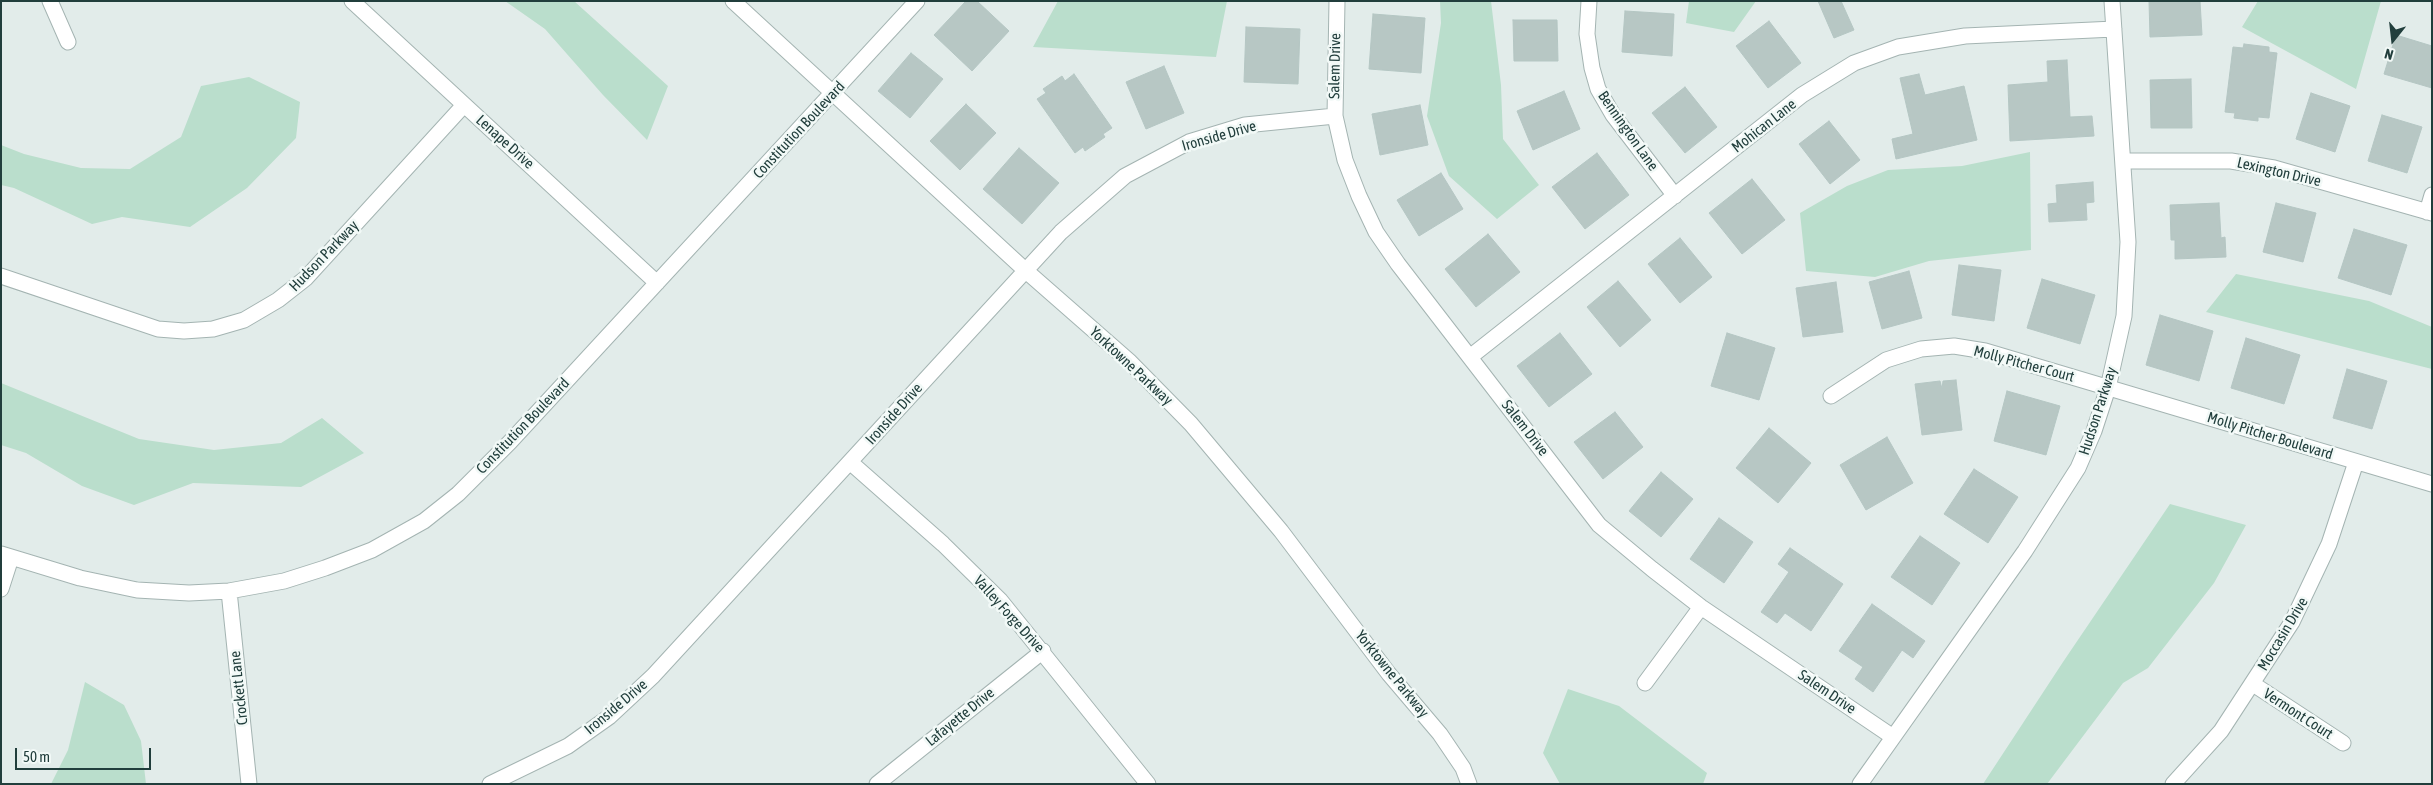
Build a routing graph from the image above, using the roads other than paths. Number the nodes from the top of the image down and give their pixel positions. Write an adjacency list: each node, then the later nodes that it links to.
1 (50, 1): 9 (street)
2 (352, 1): 11 (street, Lenape Drive)
3 (733, 1): 10 (street, Yorktowne Parkway)
4 (917, 1): 10 (street, Constitution Boulevard)
5 (1337, 1): 12 (street, Salem Drive)
6 (1589, 1): 15 (street, Bennington Lane)
7 (2112, 1): 8 (street, Hudson Parkway)
8 (2114, 29): 13 (street, Hudson Parkway); 15 (street, Mohican Lane)
9 (68, 42)
10 (833, 94): 17 (street, Yorktowne Parkway); 19 (street, Constitution Boulevard)
11 (464, 105): 18 (street, Hudson Parkway); 19 (street, Lenape Drive)
12 (1335, 116): 17 (street, Ironside Drive); 20 (street, Salem Drive)
13 (2123, 161): 16 (street, Lexington Drive); 21 (street, Hudson Parkway)
14 (2432, 195): 16 (street)
15 (1675, 196): 20 (street, Mohican Lane)
16 (2429, 212)
17 (1025, 270): 23 (street, Ironside Drive); 39 (street, Yorktowne Parkway)
18 (1, 276)
19 (657, 283): 28 (street, Constitution Boulevard)
20 (1470, 357): 29 (street, Salem Drive)
21 (2108, 388): 22 (street, Molly Pitcher Court); 24 (street, Molly Pitcher Boulevard); 33 (street, Hudson Parkway)
22 (1831, 396)
23 (850, 462): 30 (street, Valley Forge Drive); 36 (street, Ironside Drive)
24 (2356, 462): 25 (street, Molly Pitcher Boulevard); 32 (street, Moccasin Drive)
25 (2432, 484)
26 (6, 556): 27 (street); 28 (street, Constitution Boulevard)
27 (1, 589)
28 (229, 592): 35 (street, Crockett Lane)
29 (1701, 606): 31 (street); 33 (street, Salem Drive)
30 (1043, 651): 37 (street, Lafayette Drive); 38 (street, Valley Forge Drive)
31 (1645, 683)
32 (2253, 684): 34 (street, Vermont Court); 41 (street, Moccasin Drive)
33 (1893, 737): 40 (street, Hudson Parkway)
34 (2343, 743)
35 (249, 784)
36 (490, 784)
37 (877, 784)
38 (1148, 784)
39 (1469, 784)
40 (1860, 784)
41 (2173, 784)

